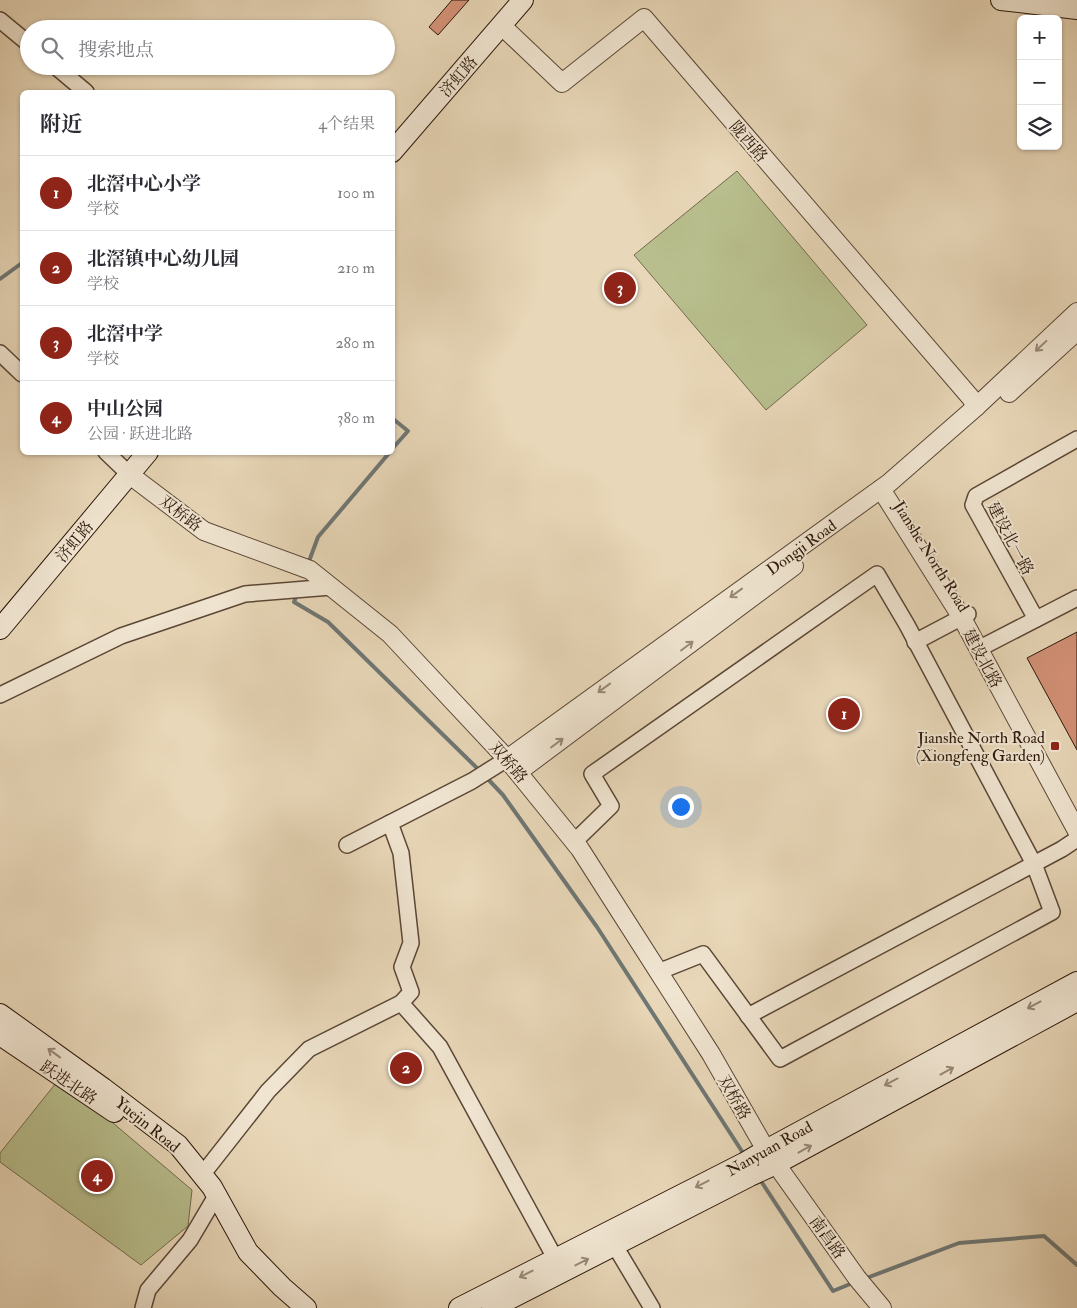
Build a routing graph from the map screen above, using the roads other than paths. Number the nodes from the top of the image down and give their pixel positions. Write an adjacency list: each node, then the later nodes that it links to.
1 (512, 0): 12 (main road, 济虹路)
2 (523, 0): 8 (main road, 济虹路)
3 (1001, 0): 6 (main road)
4 (1070, 0): 5 (main road)
5 (1077, 1)
6 (1077, 9)
7 (0, 20): 9 (street)
8 (502, 26): 13 (main road, 济虹路); 18 (street, 陇西路)
9 (20, 37)
10 (66, 75): 11 (street)
11 (84, 90)
12 (395, 138)
13 (395, 149)
14 (1077, 312): 18 (street, Dongji Road, one-way to 18)
15 (1077, 331): 23 (street, Dongji Road)
16 (0, 354): 17 (street)
17 (20, 372)
18 (976, 407): 23 (street, Dongji Road)
19 (1077, 439): 27 (street, 建设北一路)
20 (109, 455): 22 (street)
21 (146, 455): 22 (main road, 济虹路)
22 (130, 474): 24 (street, 双桥路); 28 (main road, 济虹路)
23 (888, 490): 26 (street, Jianshe North Road); 32 (street, Dongji Road)
24 (331, 587): 31 (street); 32 (street, 双桥路)
25 (1077, 598): 27 (street)
26 (965, 616): 29 (street); 30 (street, Jianshe North Road); 35 (street, 建设北路)
27 (1036, 619): 30 (street)
28 (0, 628)
29 (915, 642): 37 (street); 39 (street)
30 (986, 645): 33 (street, Jianshe North Road)
31 (0, 695)
32 (512, 765): 34 (street); 37 (street, 双桥路)
33 (1077, 812)
34 (390, 823): 38 (street); 43 (street)
35 (1077, 831)
36 (1077, 839): 39 (street)
37 (574, 842): 40 (street, 双桥路)
38 (347, 845)
39 (1034, 864): 45 (street); 45 (street)
40 (658, 972): 45 (street); 47 (street, 双桥路)
41 (1077, 982): 47 (main road, Nanyuan Road, one-way to 47)
42 (1077, 1001): 47 (main road, Nanyuan Road, one-way to 42)
43 (401, 1003): 48 (street); 51 (street)
44 (0, 1014): 48 (main road, Yuejin Road, one-way to 44)
45 (748, 1016)
46 (0, 1035): 49 (main road, 跃进北路)
47 (771, 1157): 50 (main road, Nanyuan Road); 51 (main road, Nanyuan Road, one-way to 51); 58 (street, 南昌路)
48 (202, 1175): 54 (main road, Yuejin Road)
49 (213, 1201): 52 (street); 53 (main road, 跃进北路)
50 (615, 1246): 56 (main road, Nanyuan Road, one-way to 50); 57 (street)
51 (555, 1258): 55 (main road, Nanyuan Road, one-way to 55)
52 (143, 1308)
53 (291, 1308)
54 (306, 1308)
55 (459, 1308)
56 (492, 1308)
57 (652, 1308)
58 (882, 1308)

